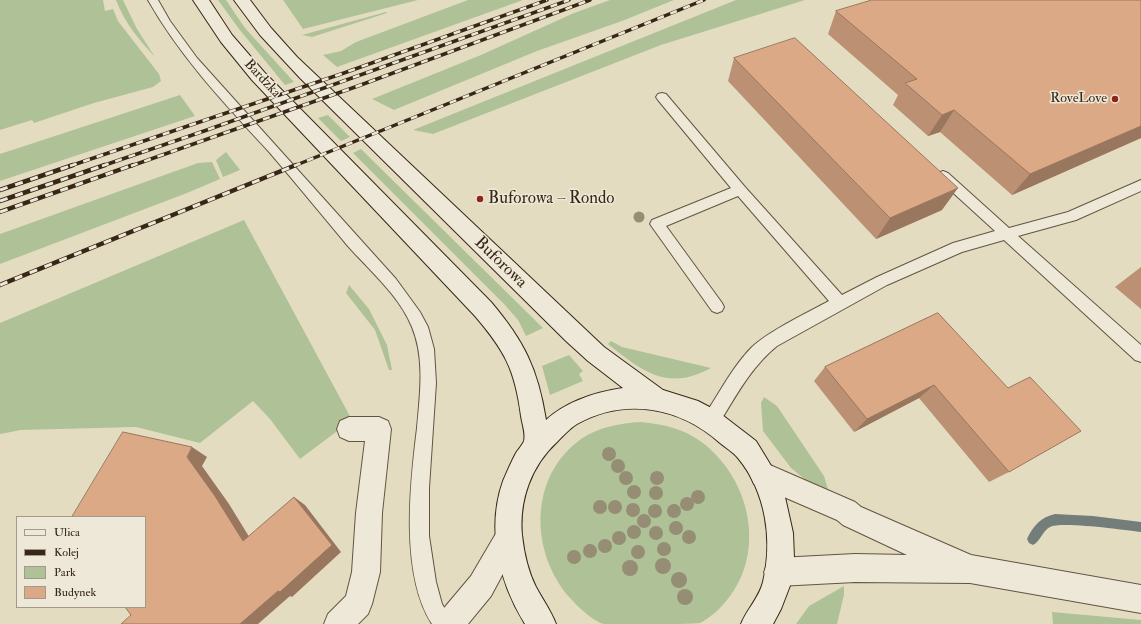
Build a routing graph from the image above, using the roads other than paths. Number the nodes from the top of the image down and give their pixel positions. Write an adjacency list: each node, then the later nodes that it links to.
1 (153, 0): 22 (lane)
2 (201, 0): 15 (main road, Bardzka)
3 (242, 0): 12 (main road, Buforowa)
4 (662, 97): 7 (lane)
5 (935, 169): 8 (lane)
6 (1141, 185): 8 (lane)
7 (740, 190): 9 (lane); 10 (lane)
8 (1008, 233): 9 (lane); 11 (lane)
9 (840, 304): 13 (lane)
10 (717, 307)
11 (1141, 354)
12 (655, 398): 13 (main road); 15 (main road)
13 (712, 419): 16 (main road)
14 (349, 430): 21 (main road)
15 (537, 444): 17 (main road)
16 (763, 475): 18 (main road); 19 (main road)
17 (508, 540): 23 (main road); 24 (main road)
18 (970, 569): 19 (main road); 20 (main road)
19 (778, 572): 25 (main road)
20 (1141, 599)
21 (338, 624)
22 (444, 624)
23 (450, 624)
24 (542, 624)
25 (755, 624)

